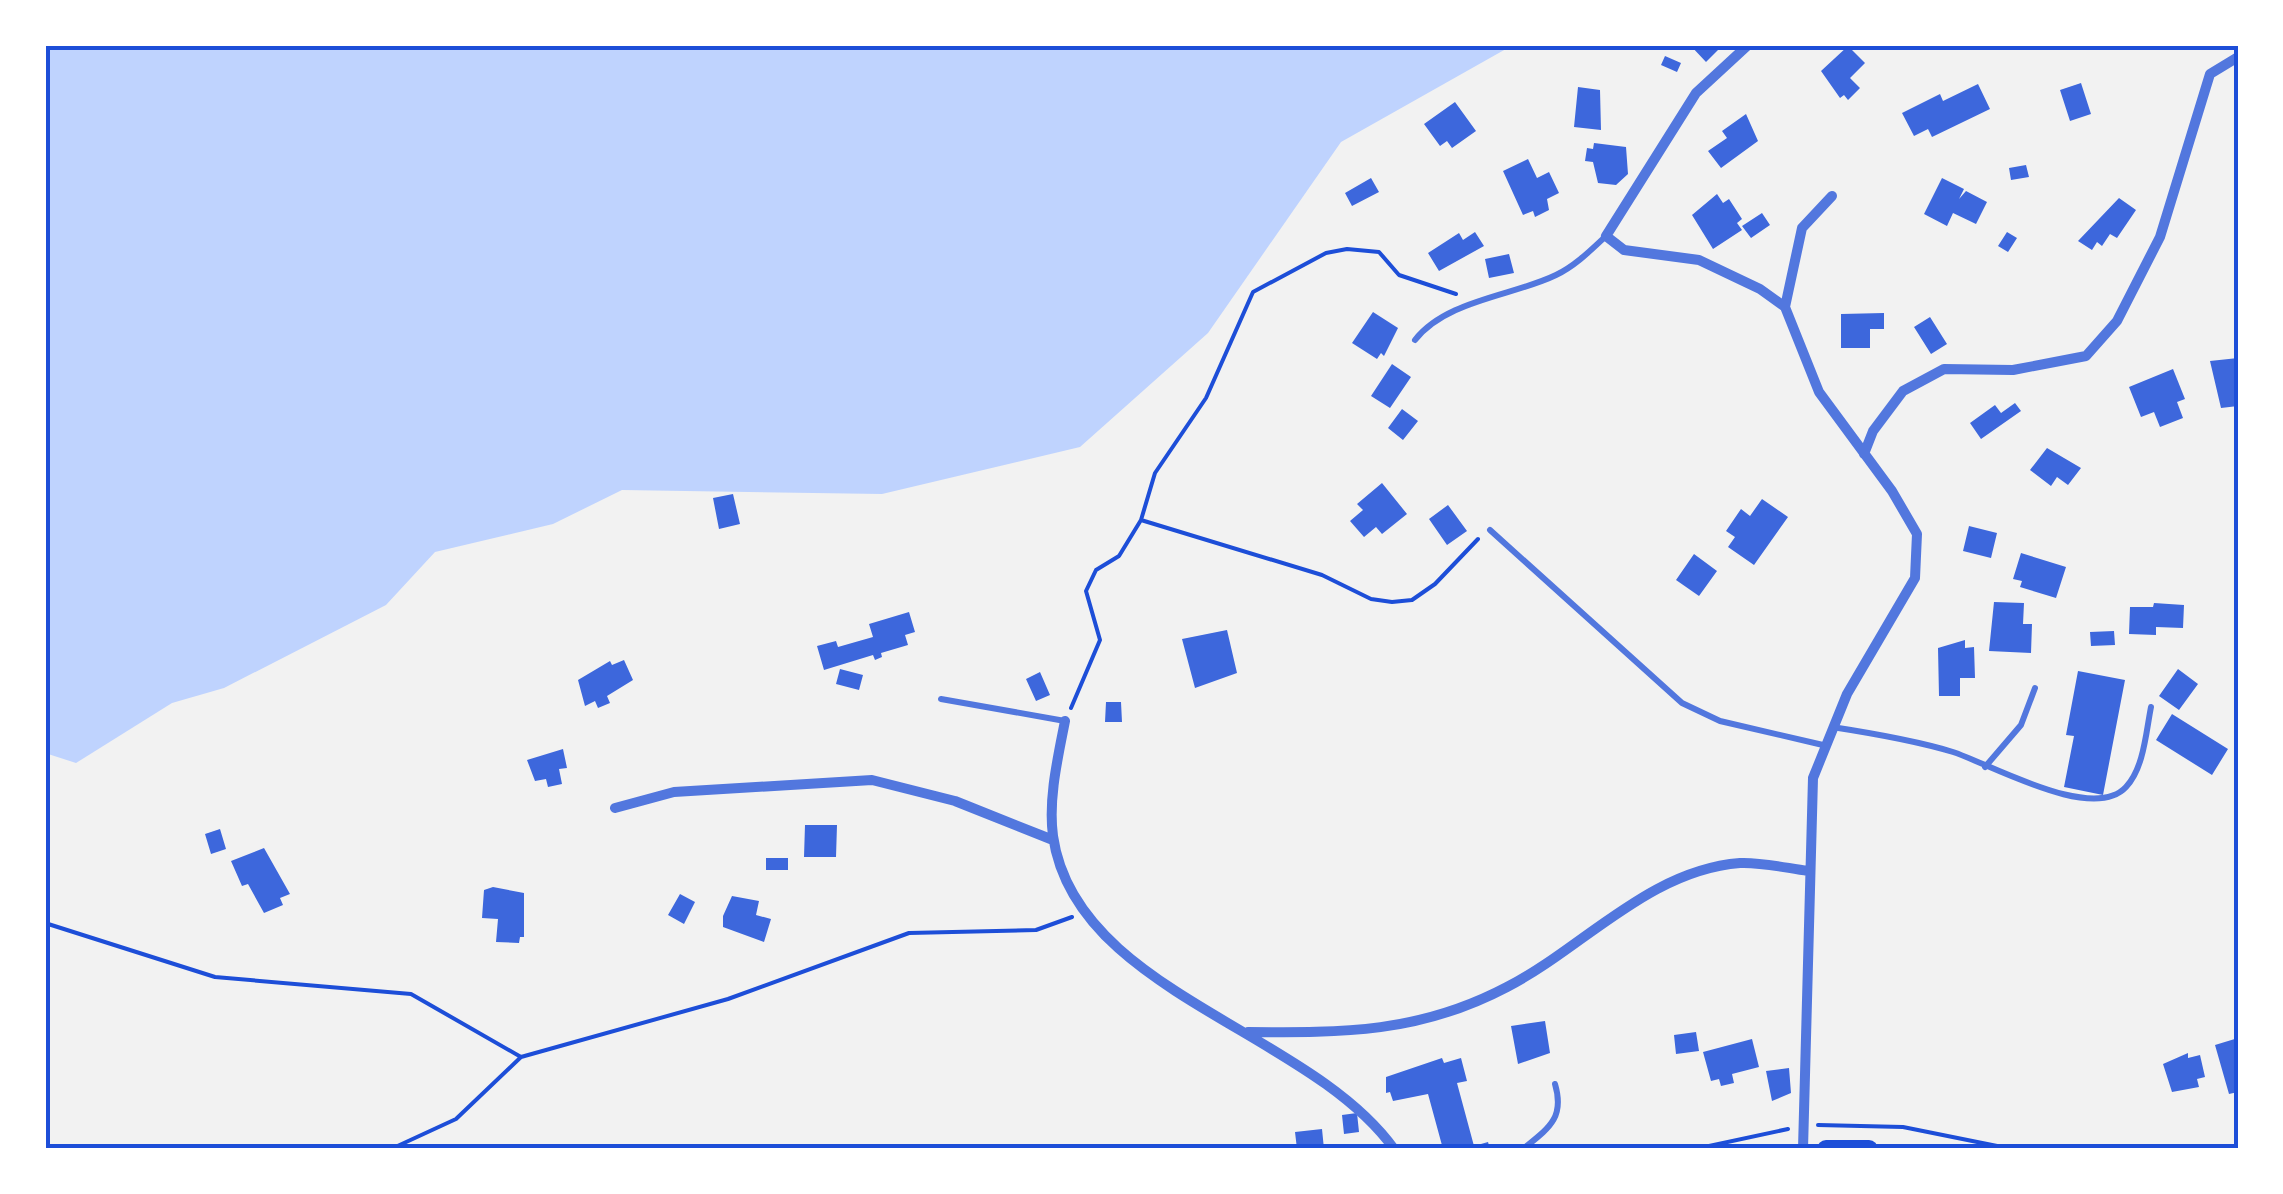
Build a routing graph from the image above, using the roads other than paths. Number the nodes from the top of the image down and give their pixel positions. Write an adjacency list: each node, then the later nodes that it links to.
1 (1748, 45): 4 (street)
2 (2238, 57): 7 (street)
3 (1832, 196): 5 (street)
4 (1606, 236): 5 (street); 6 (lane)
5 (1784, 307): 7 (street)
6 (1415, 340)
7 (1864, 454): 13 (street)
8 (1490, 530): 14 (lane)
9 (2035, 688): 15 (lane)
10 (941, 699): 12 (lane)
11 (2151, 707): 15 (lane)
12 (1065, 721): 17 (street)
13 (1830, 727): 14 (street); 15 (lane)
14 (1823, 745): 18 (street)
15 (1985, 767)
16 (615, 808): 17 (street)
17 (1053, 840): 19 (street)
18 (1808, 871): 19 (street); 23 (street)
19 (1248, 1032): 21 (street)
20 (1554, 1084): 22 (lane)
21 (1394, 1149)
22 (1523, 1149)
23 (1803, 1149)
24 (1826, 1149): 25 (main road)
25 (1869, 1149)

